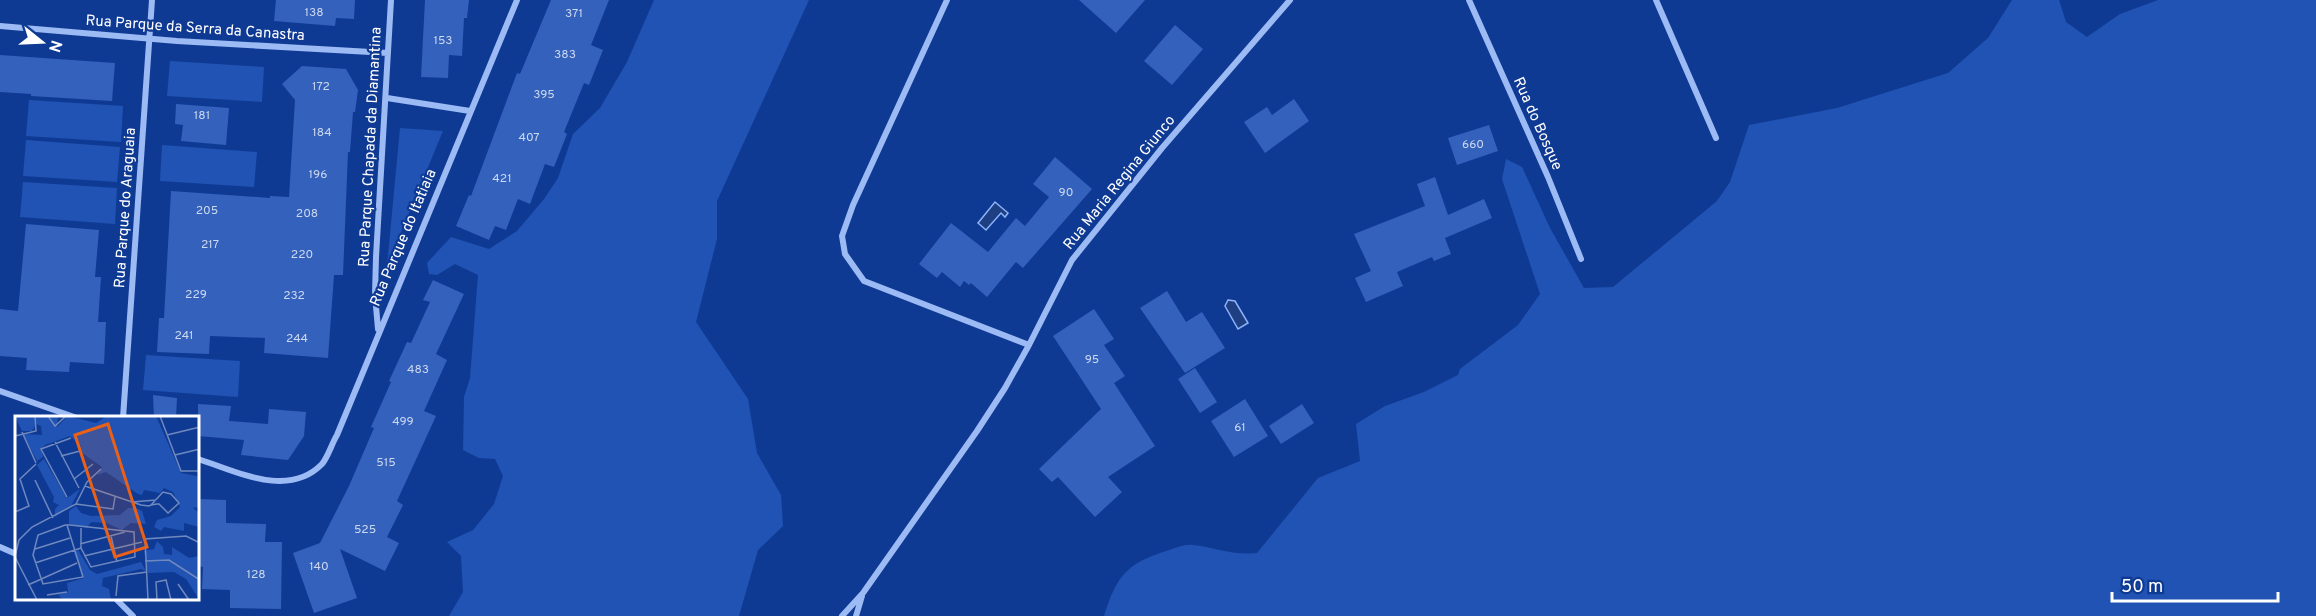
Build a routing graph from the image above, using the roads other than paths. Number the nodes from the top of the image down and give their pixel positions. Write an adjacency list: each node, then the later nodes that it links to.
1 (152, 0): 9 (street, Rua Parque do Araguaia)
2 (391, 0): 10 (street, Rua Parque Chapada da Diamantina)
3 (517, 0): 12 (street, Rua Parque do Itatiaia)
4 (947, 0): 16 (street)
5 (1290, 0): 16 (street, Rua Maria Regina Giunco)
6 (1469, 0): 14 (street, Rua do Bosque)
7 (1656, 0): 13 (street)
8 (0, 26): 9 (street, Rua Parque da Serra da Canastra)
9 (150, 38): 10 (street, Rua Parque da Serra da Canastra); 19 (street, Rua Parque do Araguaia)
10 (388, 53): 11 (street, Rua Parque Chapada da Diamantina)
11 (387, 98): 12 (street); 15 (street, Rua Parque Chapada da Diamantina)
12 (470, 111): 15 (street, Rua Parque do Itatiaia)
13 (1716, 138)
14 (1581, 259)
15 (379, 332): 20 (street, Rua Parque do Itatiaia)
16 (1029, 345): 23 (street, Rua Maria Regina Giunco)
17 (0, 390): 18 (street)
18 (72, 416)
19 (123, 416)
20 (200, 460)
21 (0, 547): 22 (street)
22 (15, 554)
23 (862, 593): 26 (street, Rua Maria Regina Giunco); 27 (street)
24 (118, 601): 25 (street)
25 (133, 616)
26 (842, 616)
27 (856, 616)

